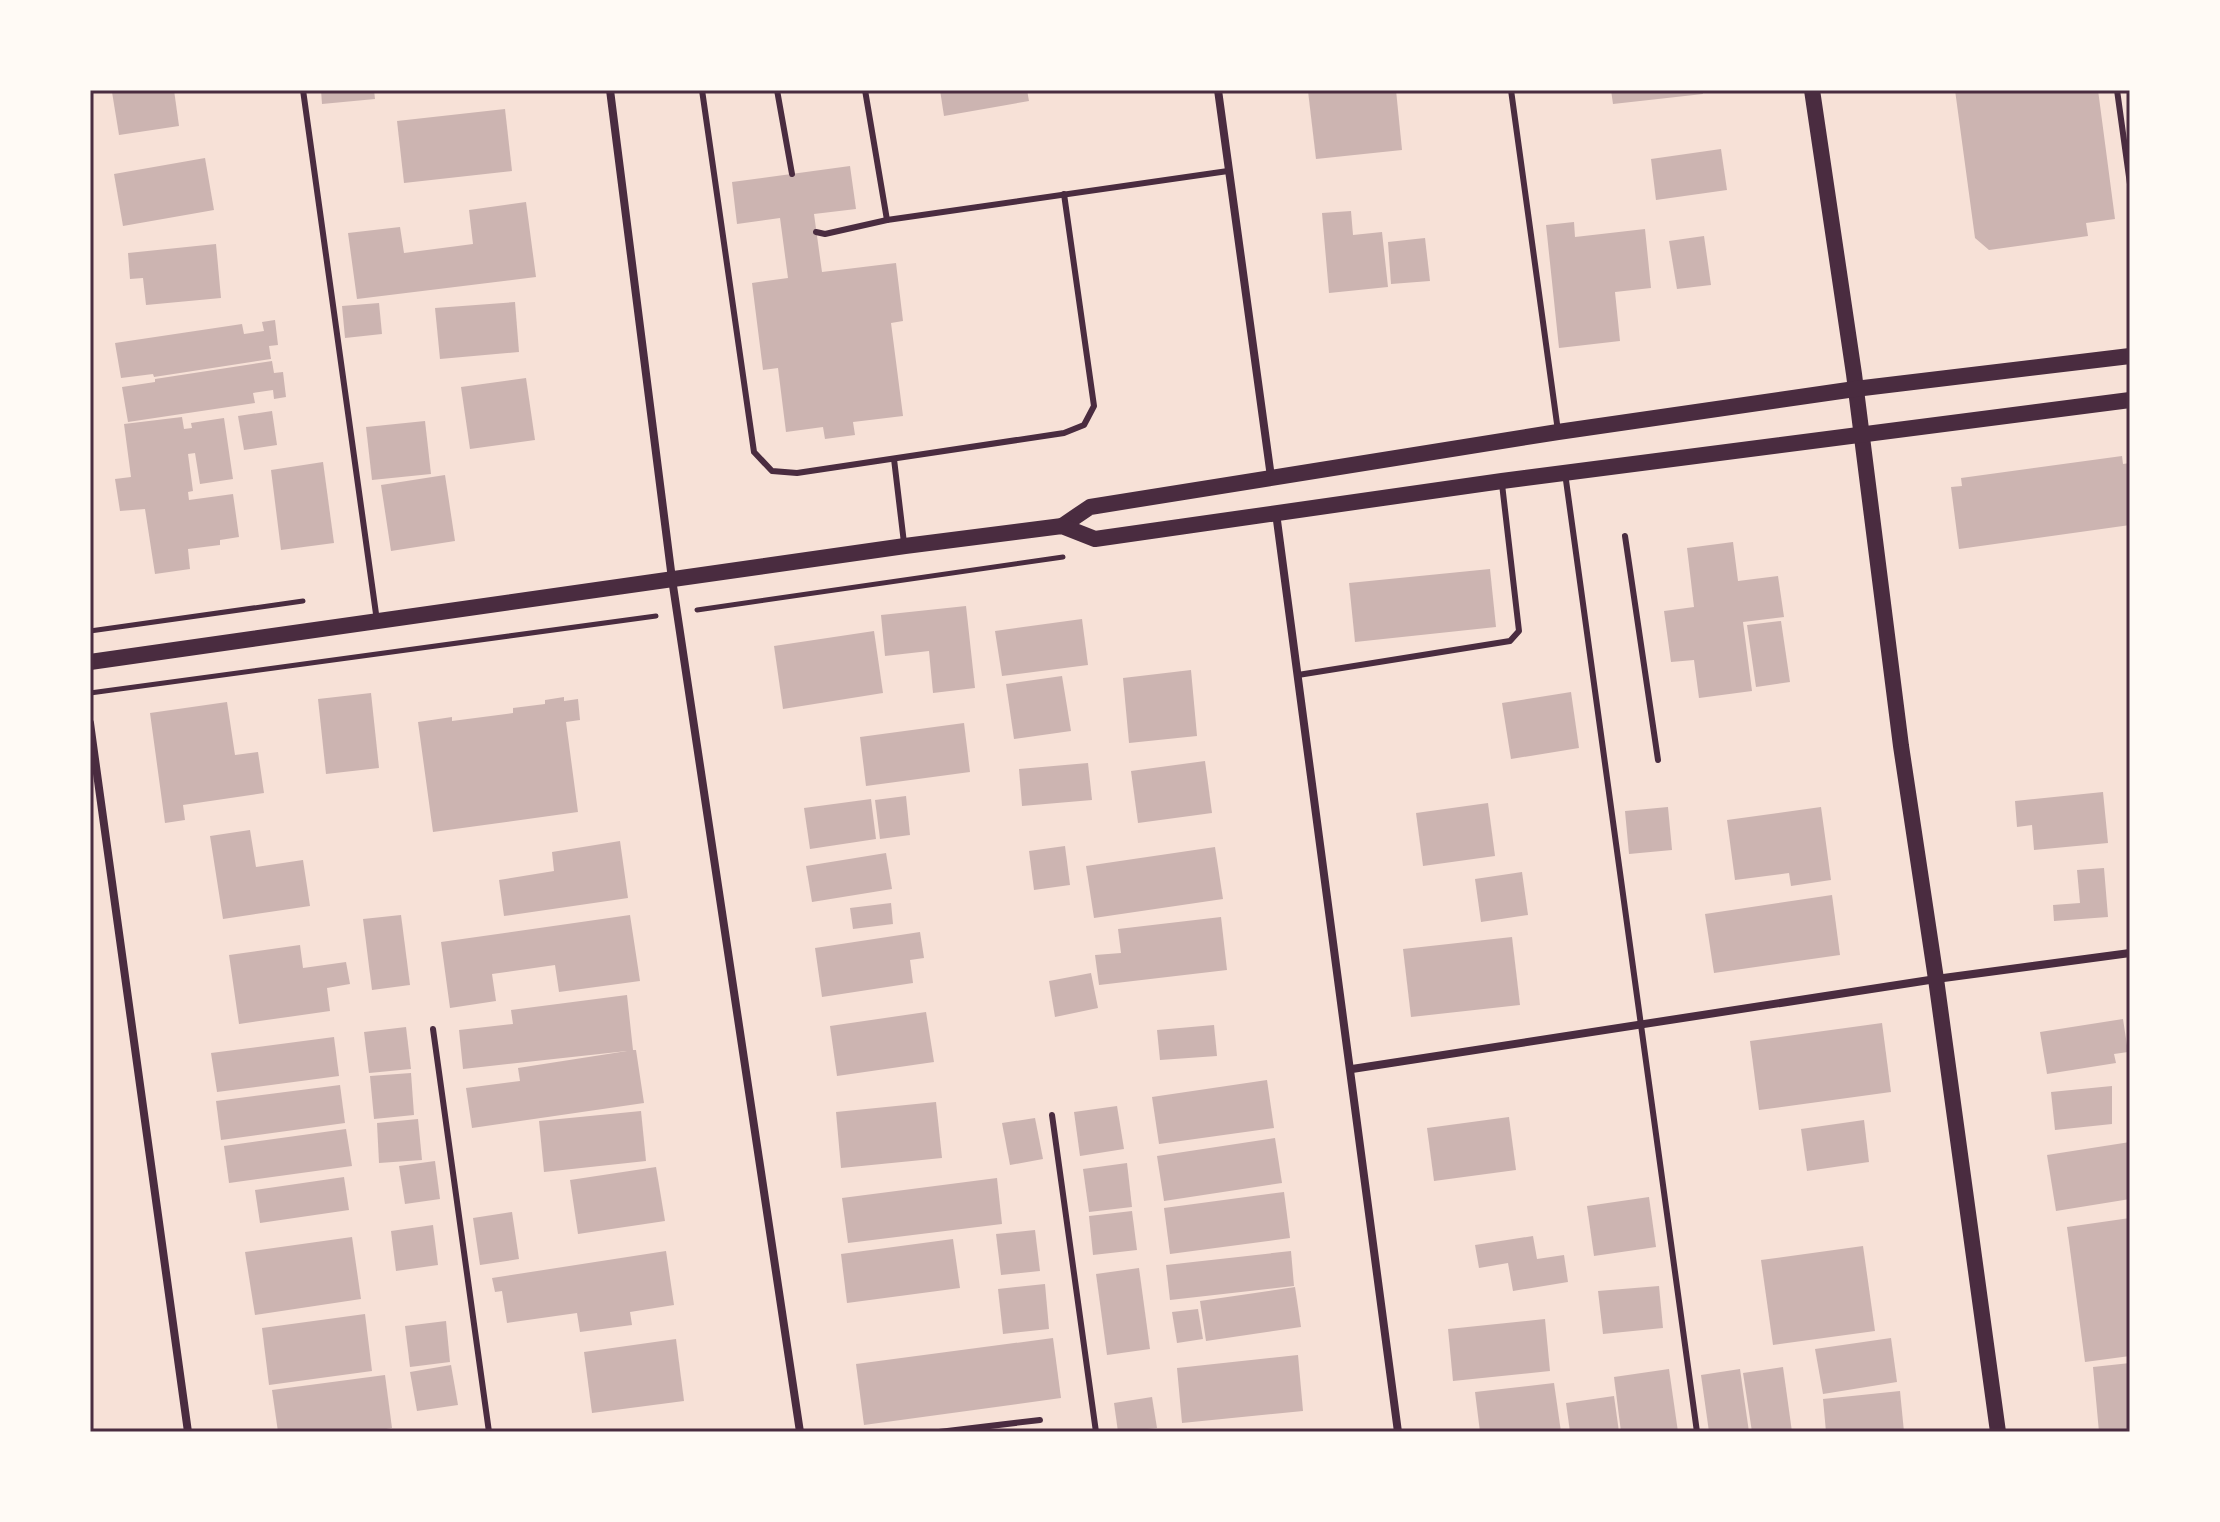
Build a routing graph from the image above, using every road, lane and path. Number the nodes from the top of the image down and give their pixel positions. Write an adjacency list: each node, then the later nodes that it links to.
1 (303, 90): 32 (lane)
2 (610, 90): 30 (street)
3 (702, 90): 21 (lane)
4 (777, 90): 11 (lane)
5 (865, 90): 14 (lane)
6 (1218, 90): 10 (street)
7 (1511, 90): 19 (lane)
8 (1812, 90): 17 (main road)
9 (2117, 90): 12 (lane)
10 (1228, 171): 13 (lane); 23 (street)
11 (792, 174)
12 (2130, 184)
13 (1064, 194): 14 (lane); 21 (lane)
14 (887, 220): 15 (lane)
15 (816, 232)
16 (2130, 356): 17 (main road)
17 (1855, 389): 19 (main road); 20 (main road)
18 (2130, 400): 20 (main road)
19 (1558, 432): 23 (main road)
20 (1861, 436): 22 (main road); 42 (main road)
21 (894, 459): 28 (lane)
22 (1565, 473): 24 (main road); 43 (lane)
23 (1271, 479): 26 (main road)
24 (1502, 481): 25 (main road); 37 (lane)
25 (1276, 513): 26 (main road); 37 (street)
26 (1062, 526): 28 (main road)
27 (1625, 536): 40 (lane)
28 (905, 546): 30 (main road)
29 (1064, 557): 31 (path)
30 (672, 579): 32 (main road); 50 (street)
31 (723, 606)
32 (377, 621): 36 (main road)
33 (623, 621): 38 (path)
34 (128, 626): 35 (path)
35 (90, 631)
36 (90, 662)
37 (1298, 675): 45 (street)
38 (90, 693)
39 (90, 723): 48 (street)
40 (1658, 760)
41 (2130, 953): 42 (street)
42 (1936, 979): 43 (street); 55 (main road)
43 (1641, 1025): 45 (street); 54 (lane)
44 (433, 1029): 49 (lane)
45 (1352, 1069): 53 (street)
46 (1052, 1115): 52 (lane)
47 (1040, 1420): 51 (lane)
48 (188, 1432)
49 (489, 1432)
50 (800, 1432)
51 (939, 1432)
52 (1096, 1432)
53 (1398, 1432)
54 (1697, 1432)
55 (1998, 1432)

